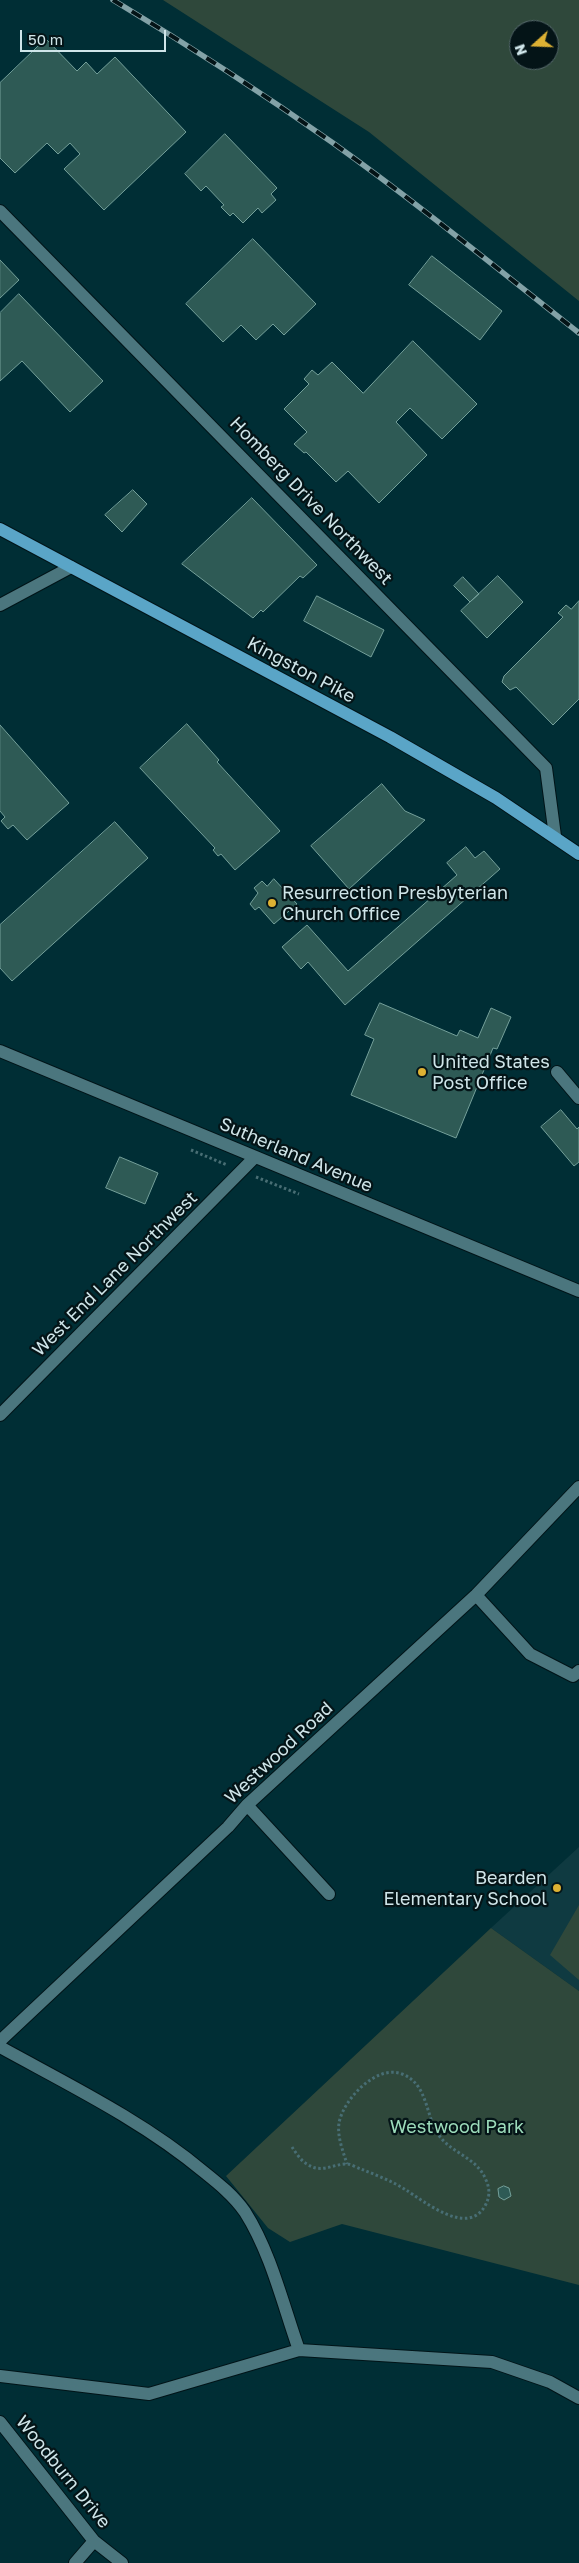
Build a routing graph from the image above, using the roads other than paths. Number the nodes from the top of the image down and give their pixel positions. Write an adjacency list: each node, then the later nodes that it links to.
1 (0, 211): 5 (street, Homberg Drive Northwest)
2 (0, 529): 3 (main road, Kingston Pike)
3 (71, 567): 4 (street); 5 (main road, Kingston Pike)
4 (0, 605)
5 (556, 836): 6 (main road, Kingston Pike)
6 (579, 854)
7 (0, 1051): 10 (street, Sutherland Avenue)
8 (557, 1072): 9 (street)
9 (579, 1098)
10 (255, 1157): 11 (street, Sutherland Avenue); 12 (street, West End Lane Northwest)
11 (579, 1291)
12 (0, 1415)
13 (579, 1487): 14 (street, Westwood Road)
14 (476, 1595): 15 (street); 16 (street, Westwood Road)
15 (579, 1671)
16 (247, 1805): 17 (street); 18 (street, Westwood Road)
17 (329, 1894)
18 (0, 2041)
19 (0, 2047): 20 (street)
20 (299, 2350): 21 (street); 22 (street)
21 (0, 2376)
22 (579, 2398)
23 (0, 2422): 24 (street, Woodburn Drive)
24 (94, 2541): 25 (street); 26 (street, Woodburn Drive)
25 (75, 2563)
26 (122, 2563)

